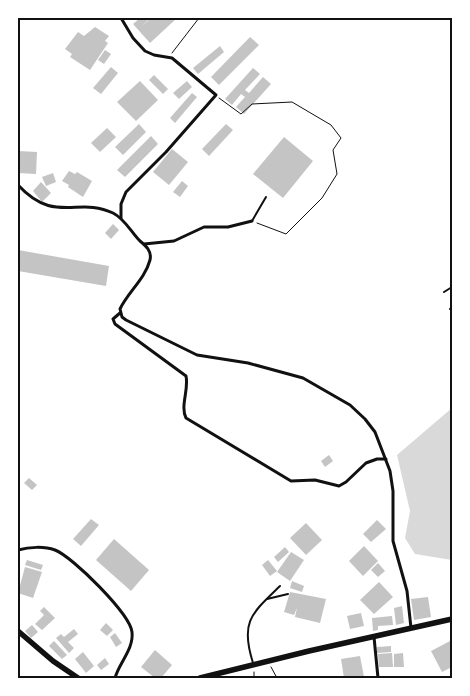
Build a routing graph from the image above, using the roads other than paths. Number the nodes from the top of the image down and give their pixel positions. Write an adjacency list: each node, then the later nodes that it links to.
1 (120, 18): 4 (street)
2 (18, 185): 4 (street)
3 (266, 197): 5 (lane)
4 (121, 219): 6 (street)
5 (252, 221): 6 (street)
6 (144, 244): 9 (street)
7 (452, 287): 8 (lane)
8 (444, 292)
9 (120, 313): 10 (street); 10 (street)
10 (386, 459): 16 (street)
11 (18, 550): 22 (street)
12 (280, 586): 14 (lane)
13 (288, 594): 14 (lane)
14 (267, 598): 19 (lane)
15 (452, 619): 16 (main road)
16 (411, 628): 18 (main road)
17 (18, 631): 21 (main road)
18 (374, 637): 19 (main road); 24 (street)
19 (254, 665): 20 (main road)
20 (211, 677): 23 (main road)
21 (78, 678)
22 (116, 678)
23 (200, 678)
24 (378, 678)

